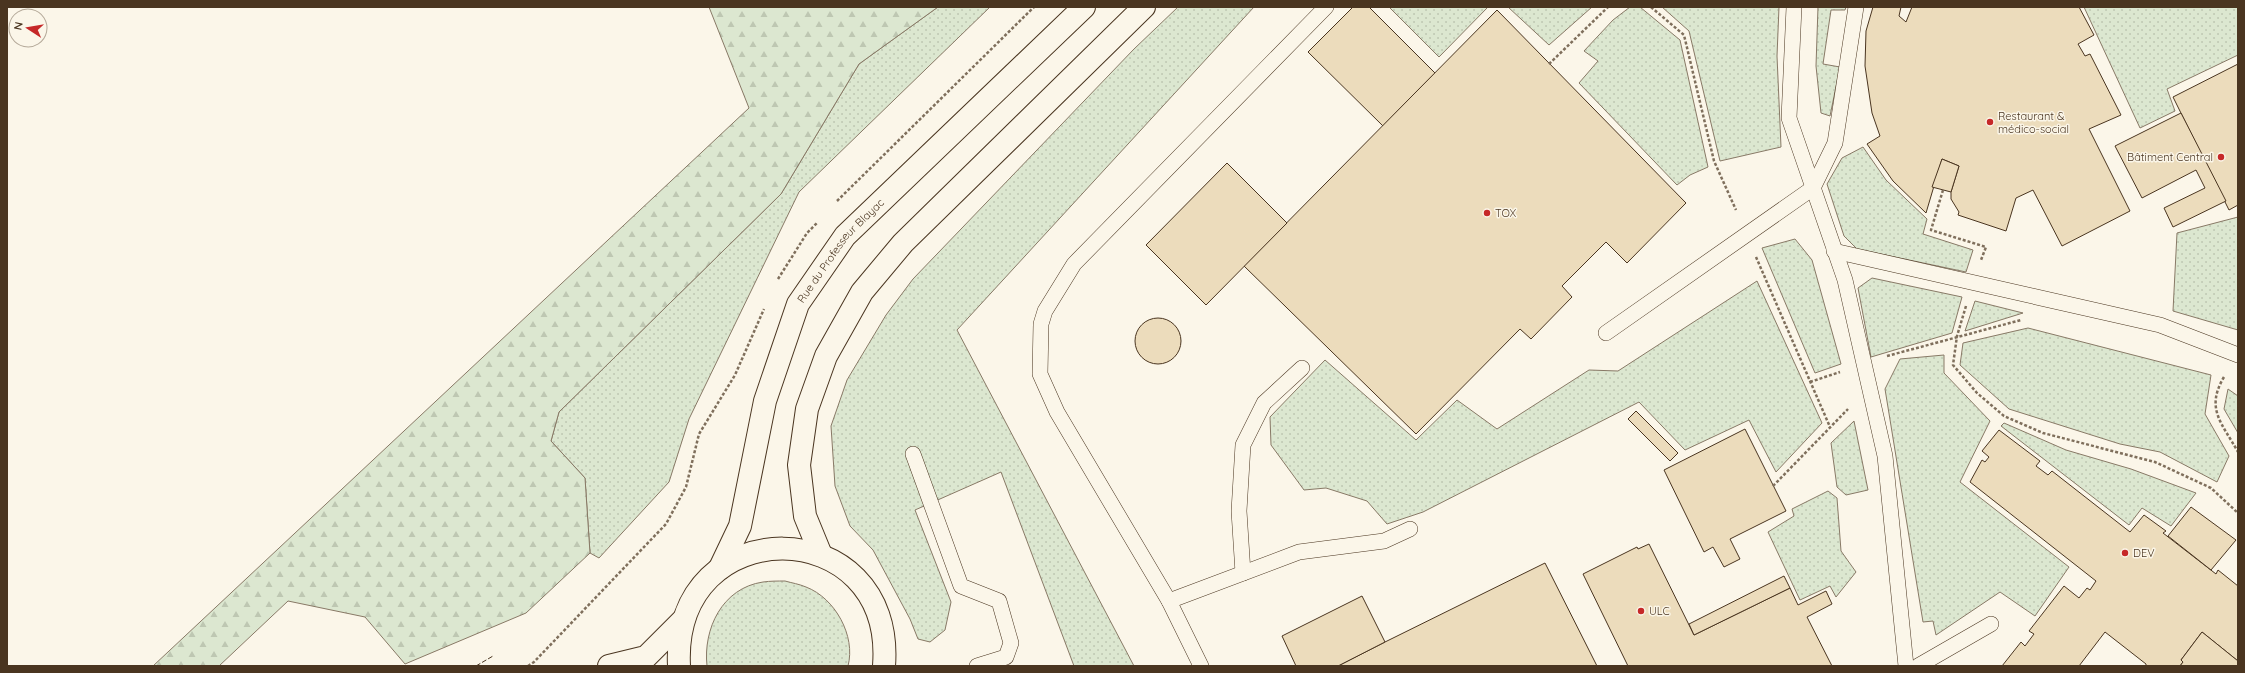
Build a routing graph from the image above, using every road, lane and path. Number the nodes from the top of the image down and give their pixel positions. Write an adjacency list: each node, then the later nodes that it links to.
1 (1084, 7): 28 (main road, Rue du Professeur Blayac)
2 (1144, 7): 27 (main road)
3 (1326, 7): 30 (lane)
4 (1608, 7): 7 (path)
5 (1794, 7): 8 (lane)
6 (1856, 7): 8 (lane)
7 (1549, 64)
8 (1813, 188): 10 (lane); 13 (lane)
9 (1943, 190): 11 (path)
10 (1834, 251): 11 (lane); 17 (lane)
11 (1973, 282): 14 (path); 15 (lane)
12 (2026, 319): 14 (path)
13 (1606, 333)
14 (1957, 336): 16 (path); 25 (path)
15 (2238, 355)
16 (1889, 356): 17 (path); 21 (path)
17 (1864, 364): 20 (path); 21 (lane)
18 (1302, 368): 29 (lane)
19 (2226, 374): 22 (path)
20 (1810, 382)
21 (1869, 387): 24 (path); 38 (lane)
22 (2238, 452)
23 (913, 454): 36 (lane)
24 (1773, 486)
25 (2238, 513)
26 (1410, 529): 29 (lane)
27 (821, 555): 28 (main road); 35 (main road)
28 (720, 568): 31 (main road)
29 (1243, 573): 30 (lane)
30 (1169, 600): 37 (lane)
31 (683, 620): 33 (main road); 34 (main road)
32 (1991, 624): 39 (lane)
33 (609, 666)
34 (679, 666)
35 (884, 666)
36 (977, 666)
37 (1201, 666)
38 (1906, 666)
39 (1918, 666)

